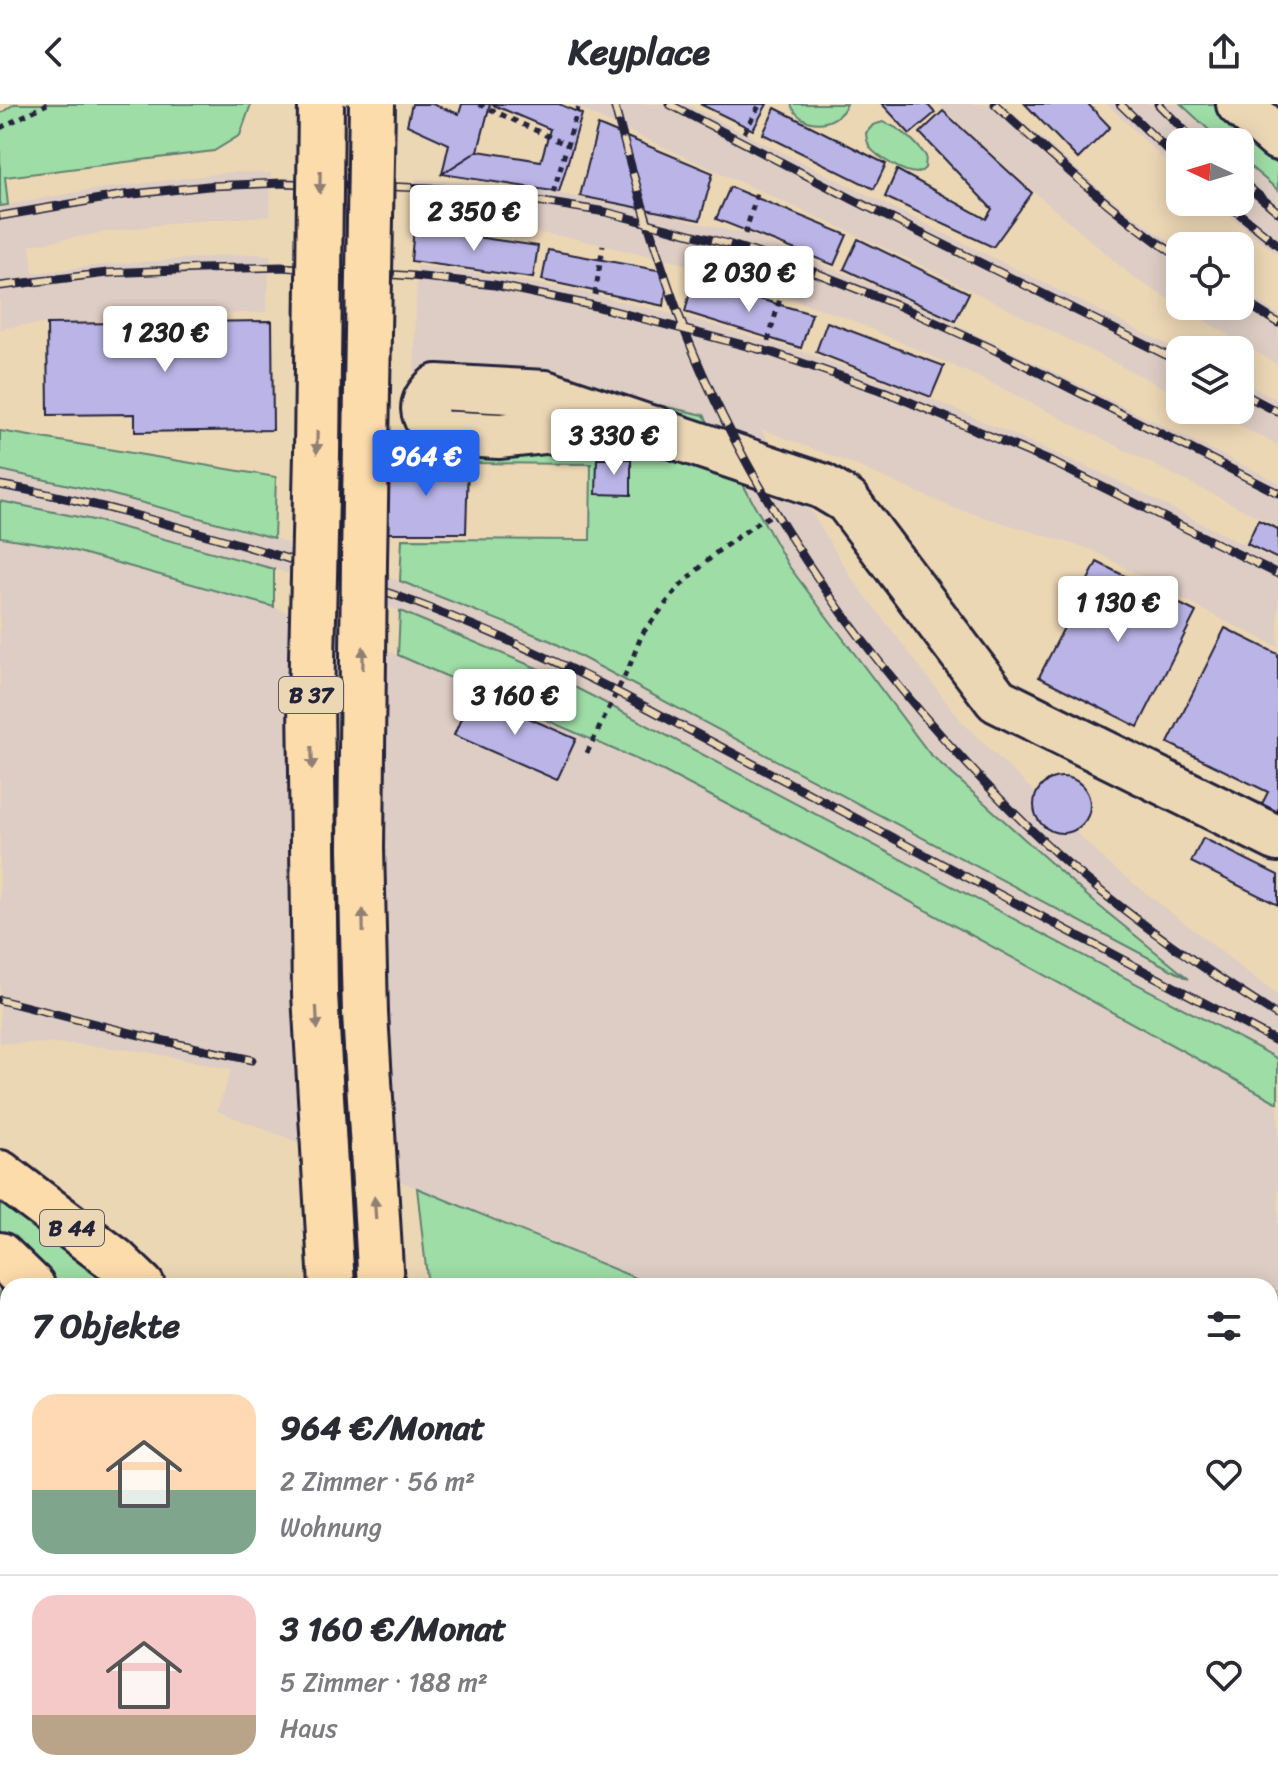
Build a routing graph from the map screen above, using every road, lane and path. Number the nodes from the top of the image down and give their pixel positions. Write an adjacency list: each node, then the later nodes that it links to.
1 (47, 104): 8 (path)
2 (321, 104): 27 (highway, B 37, one-way to 27, bridge)
3 (372, 104): 28 (highway, B 37, one-way to 3, bridge)
4 (479, 104): 11 (path)
5 (760, 104): 9 (path)
6 (1239, 104): 10 (street)
7 (578, 108): 11 (path)
8 (0, 128)
9 (744, 133)
10 (1278, 138)
11 (567, 145): 13 (path)
12 (758, 190): 14 (path)
13 (553, 193)
14 (745, 234)
15 (603, 245): 16 (path)
16 (595, 295)
17 (781, 295): 18 (path)
18 (768, 341)
19 (656, 429): 20 (street)
20 (822, 486): 21 (path); 22 (street)
21 (587, 753)
22 (1278, 839)
23 (0, 1173): 26 (highway, B 44)
24 (0, 1255): 25 (highway, B 44)
25 (24, 1278)
26 (134, 1278)
27 (332, 1278)
28 (381, 1278)

